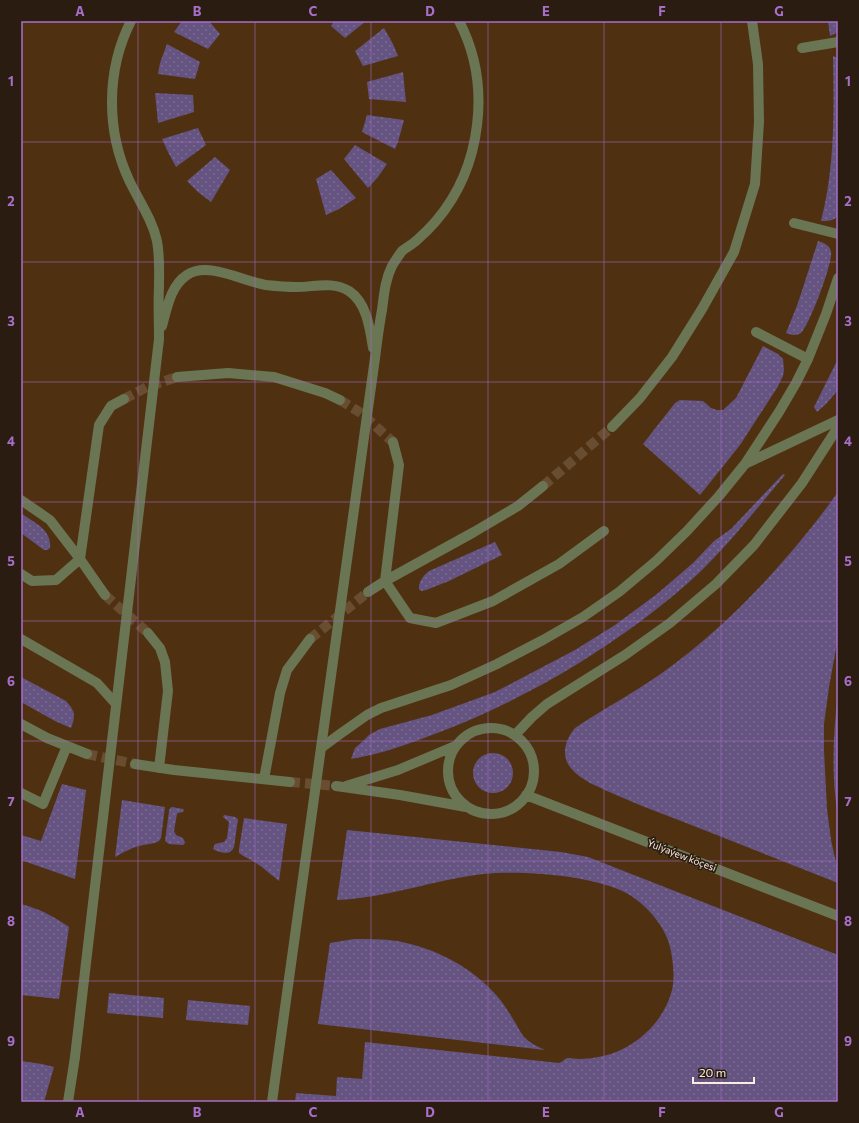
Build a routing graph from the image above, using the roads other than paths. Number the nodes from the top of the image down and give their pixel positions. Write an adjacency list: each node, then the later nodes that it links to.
1 (131, 21): 10 (street)
2 (459, 21): 11 (street)
3 (752, 21): 17 (street)
4 (838, 42): 5 (street)
5 (802, 48)
6 (794, 223): 7 (street)
7 (838, 234)
8 (838, 278): 12 (street)
9 (756, 332): 12 (street)
10 (159, 339): 11 (street); 32 (street, bridge)
11 (375, 358): 37 (street, bridge)
12 (808, 359): 20 (street)
13 (177, 377): 15 (street)
14 (124, 400): 24 (street)
15 (340, 400)
16 (838, 420): 20 (street)
17 (612, 427)
18 (838, 427): 34 (street)
19 (393, 442): 26 (street)
20 (745, 464): 37 (street)
21 (543, 486): 26 (street)
22 (21, 500): 24 (street)
23 (604, 531): 26 (street)
24 (80, 559): 25 (street); 28 (street)
25 (21, 574)
26 (385, 581): 27 (street)
27 (368, 592)
28 (105, 595)
29 (148, 633): 40 (street)
30 (21, 638): 32 (street)
31 (310, 639): 41 (street)
32 (116, 704): 47 (street, bridge)
33 (21, 724): 35 (street)
34 (515, 735): 36 (street); 44 (street)
35 (67, 746): 38 (street); 43 (street)
36 (455, 746): 45 (street); 45 (street)
37 (322, 748): 48 (street, bridge)
38 (87, 754)
39 (134, 764): 40 (street)
40 (159, 768): 41 (street)
41 (264, 779): 42 (street)
42 (290, 782)
43 (21, 793)
44 (526, 796): 45 (street); 46 (street, Ýulýaýew köçesi)
45 (466, 807)
46 (838, 916)
47 (68, 1102)
48 (272, 1102)

